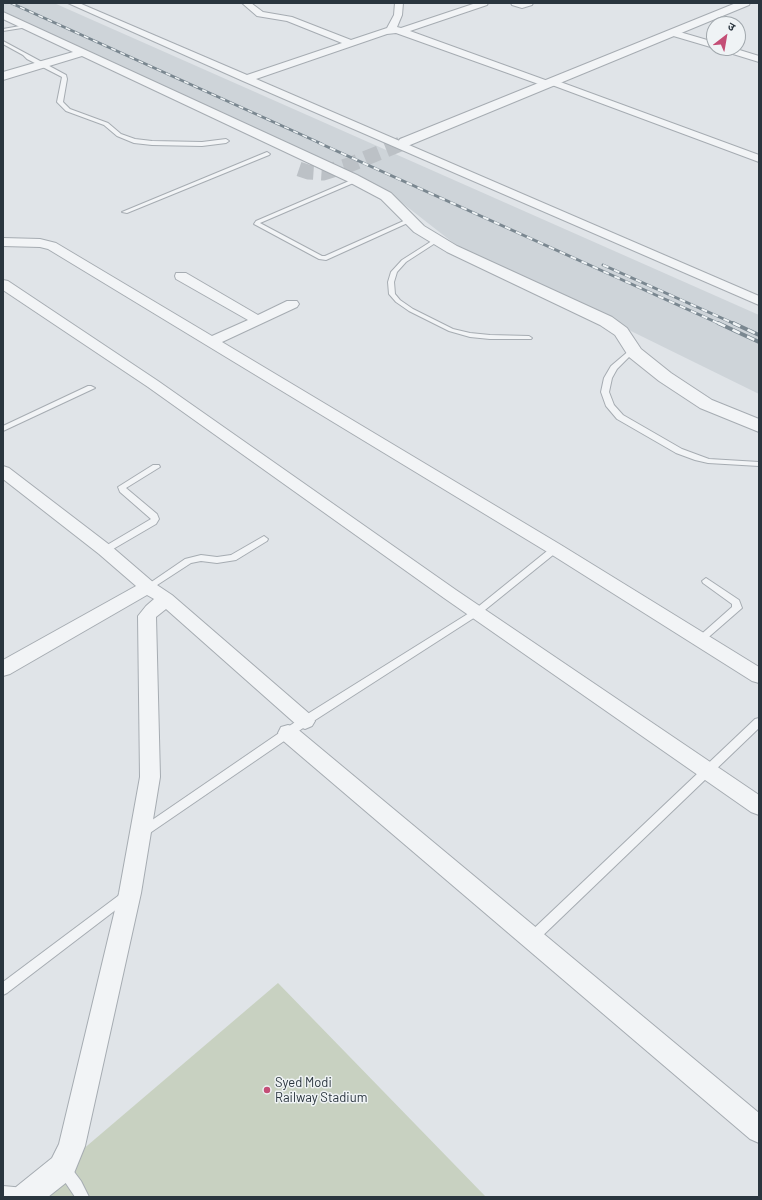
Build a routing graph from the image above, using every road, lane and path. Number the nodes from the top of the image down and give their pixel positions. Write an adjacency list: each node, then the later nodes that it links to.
1 (72, 3): 24 (street)
2 (246, 3): 18 (street)
3 (399, 3): 9 (street)
4 (484, 3): 10 (street)
5 (515, 3): 6 (street)
6 (529, 3)
7 (745, 3): 15 (street)
8 (3, 15): 11 (street)
9 (397, 16): 10 (street); 13 (street)
10 (422, 25): 14 (street)
11 (26, 26): 12 (lane); 20 (street)
12 (3, 30)
13 (391, 30): 14 (street); 18 (street)
14 (403, 31): 25 (street)
15 (673, 32): 17 (street); 25 (street)
16 (3, 42): 22 (lane)
17 (706, 42)
18 (350, 43): 24 (street)
19 (746, 55): 21 (street)
20 (80, 59): 22 (street); 33 (street)
21 (759, 59)
22 (41, 65): 23 (street); 27 (lane)
23 (3, 76)
24 (246, 79): 40 (street)
25 (550, 83): 28 (street); 31 (street)
26 (216, 130): 27 (street)
27 (232, 140)
28 (405, 142)
29 (253, 147): 30 (street)
30 (267, 154): 32 (street); 34 (lane)
31 (759, 159)
32 (280, 160)
33 (356, 180): 35 (street); 35 (lane)
34 (125, 212)
35 (410, 220): 36 (street)
36 (437, 240): 43 (lane); 45 (street)
37 (3, 242): 44 (street)
38 (181, 276): 42 (street)
39 (3, 284): 58 (street)
40 (759, 301)
41 (292, 304): 42 (street)
42 (258, 320): 44 (street)
43 (529, 338)
44 (211, 342): 53 (street)
45 (633, 350): 47 (street); 49 (lane)
46 (91, 388): 48 (lane)
47 (759, 426)
48 (3, 429)
49 (759, 464)
50 (156, 467): 54 (lane)
51 (3, 471): 54 (street)
52 (264, 539): 56 (lane)
53 (555, 549): 58 (lane); 59 (street)
54 (104, 550): 56 (street)
55 (706, 581): 59 (lane)
56 (148, 587): 57 (street); 60 (street)
57 (166, 599): 63 (street); 66 (street)
58 (478, 612): 63 (lane); 64 (street)
59 (700, 640): 61 (street)
60 (3, 669)
61 (759, 676)
62 (759, 722): 64 (lane)
63 (297, 727): 66 (lane); 68 (street)
64 (707, 770): 65 (street); 68 (lane)
65 (759, 806)
66 (140, 834): 67 (street)
67 (130, 893): 69 (lane); 71 (street)
68 (532, 938): 70 (street)
69 (3, 989)
70 (759, 1130)
71 (62, 1168): 73 (street); 74 (lane)
72 (3, 1193): 73 (lane)
73 (26, 1196)
74 (82, 1197)

